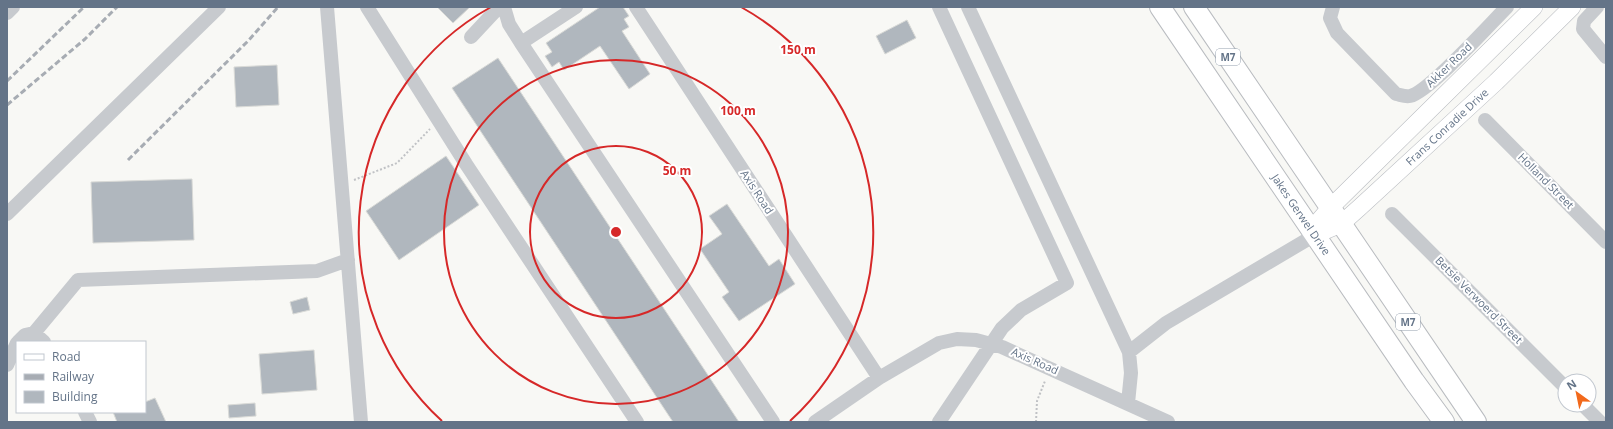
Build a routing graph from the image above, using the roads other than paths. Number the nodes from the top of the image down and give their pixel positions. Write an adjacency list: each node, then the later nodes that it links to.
1 (13, 7): 18 (street)
2 (219, 7): 23 (street)
3 (327, 7): 28 (street)
4 (367, 7): 40 (street)
5 (499, 7): 19 (street)
6 (504, 7): 20 (street)
7 (576, 7): 20 (street)
8 (636, 7): 35 (street, Axis Road)
9 (939, 7): 31 (street)
10 (968, 7): 33 (street)
11 (1160, 7): 26 (highway, Jakes Gerwel Drive / M7)
12 (1194, 7): 25 (highway, M7)
13 (1333, 7): 14 (street, Akker Road)
14 (1507, 7)
15 (1534, 7): 25 (main road, Frans Conradie Drive)
16 (1572, 7): 25 (main road, Frans Conradie Drive)
17 (1597, 7): 21 (street)
18 (7, 13)
19 (471, 37)
20 (521, 43): 41 (street)
21 (1606, 57)
22 (1485, 120): 27 (street, Holland Street)
23 (7, 214)
24 (1392, 214): 36 (street, Betsie Verwoerd Street)
25 (1335, 216): 26 (main road, Frans Conradie Drive); 46 (highway, M7)
26 (1309, 235): 33 (street); 45 (highway, Jakes Gerwel Drive / M7)
27 (1606, 242)
28 (348, 260): 29 (street); 39 (street)
29 (39, 338): 30 (street)
30 (18, 341)
31 (991, 342): 35 (street, Axis Road); 37 (street, Axis Road); 43 (street)
32 (16, 344): 34 (street)
33 (1129, 352): 37 (street)
34 (7, 365)
35 (879, 378): 42 (street, Axis Road)
36 (1557, 379)
37 (1128, 403): 44 (street, Axis Road)
38 (1591, 413): 47 (street)
39 (361, 422)
40 (638, 422)
41 (773, 422)
42 (815, 422)
43 (939, 422)
44 (1168, 422)
45 (1444, 422)
46 (1476, 422)
47 (1600, 422)

